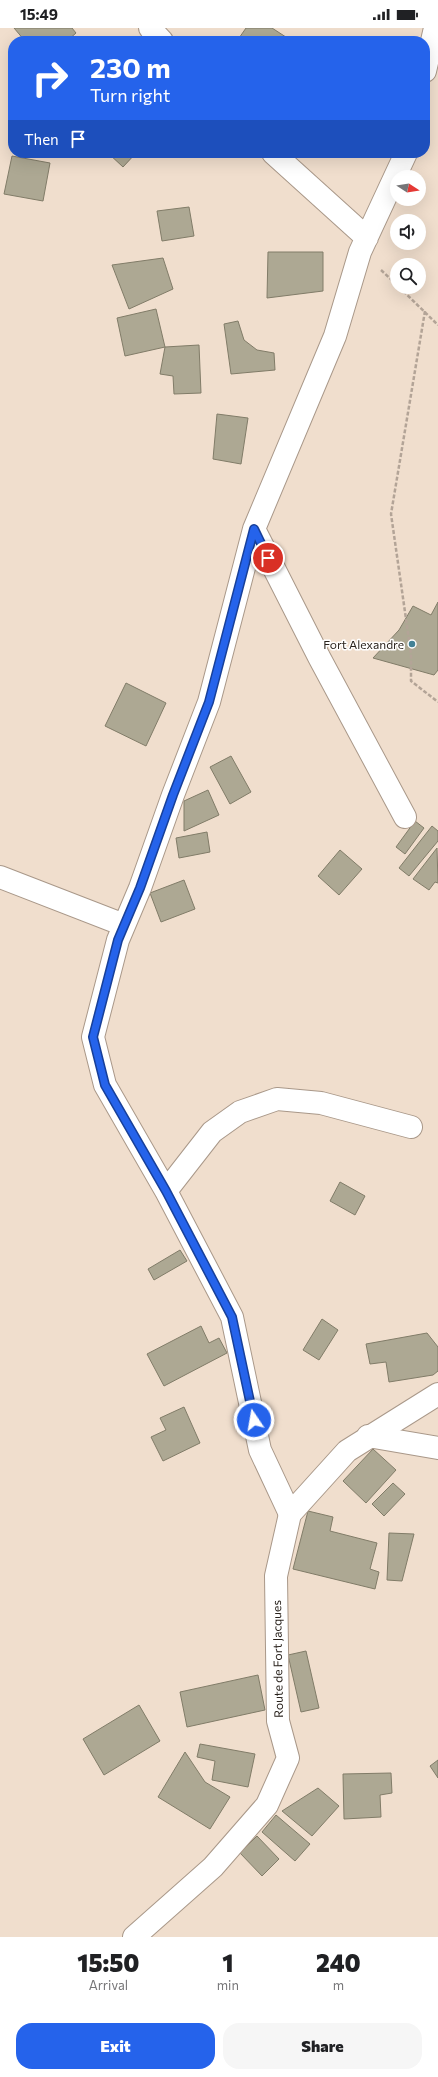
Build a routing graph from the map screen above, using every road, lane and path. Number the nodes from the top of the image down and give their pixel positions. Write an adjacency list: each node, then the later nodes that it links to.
1 (150, 28): 3 (street)
2 (435, 28): 4 (street)
3 (157, 36)
4 (430, 50)
5 (279, 158): 7 (street)
6 (404, 158): 7 (street)
7 (367, 238): 11 (street)
8 (407, 294): 9 (path)
9 (425, 311): 10 (path); 12 (path)
10 (438, 325)
11 (254, 529): 13 (street); 15 (street)
12 (438, 702)
13 (405, 817)
14 (0, 877): 15 (street)
15 (124, 925): 17 (street)
16 (411, 1127): 17 (street)
17 (166, 1191): 21 (street)
18 (438, 1394): 19 (street, Route de Fort Jacques)
19 (368, 1436): 20 (street); 21 (street, Route de Fort Jacques)
20 (438, 1448)
21 (290, 1514): 22 (street, Route de Fort Jacques)
22 (134, 1937)

